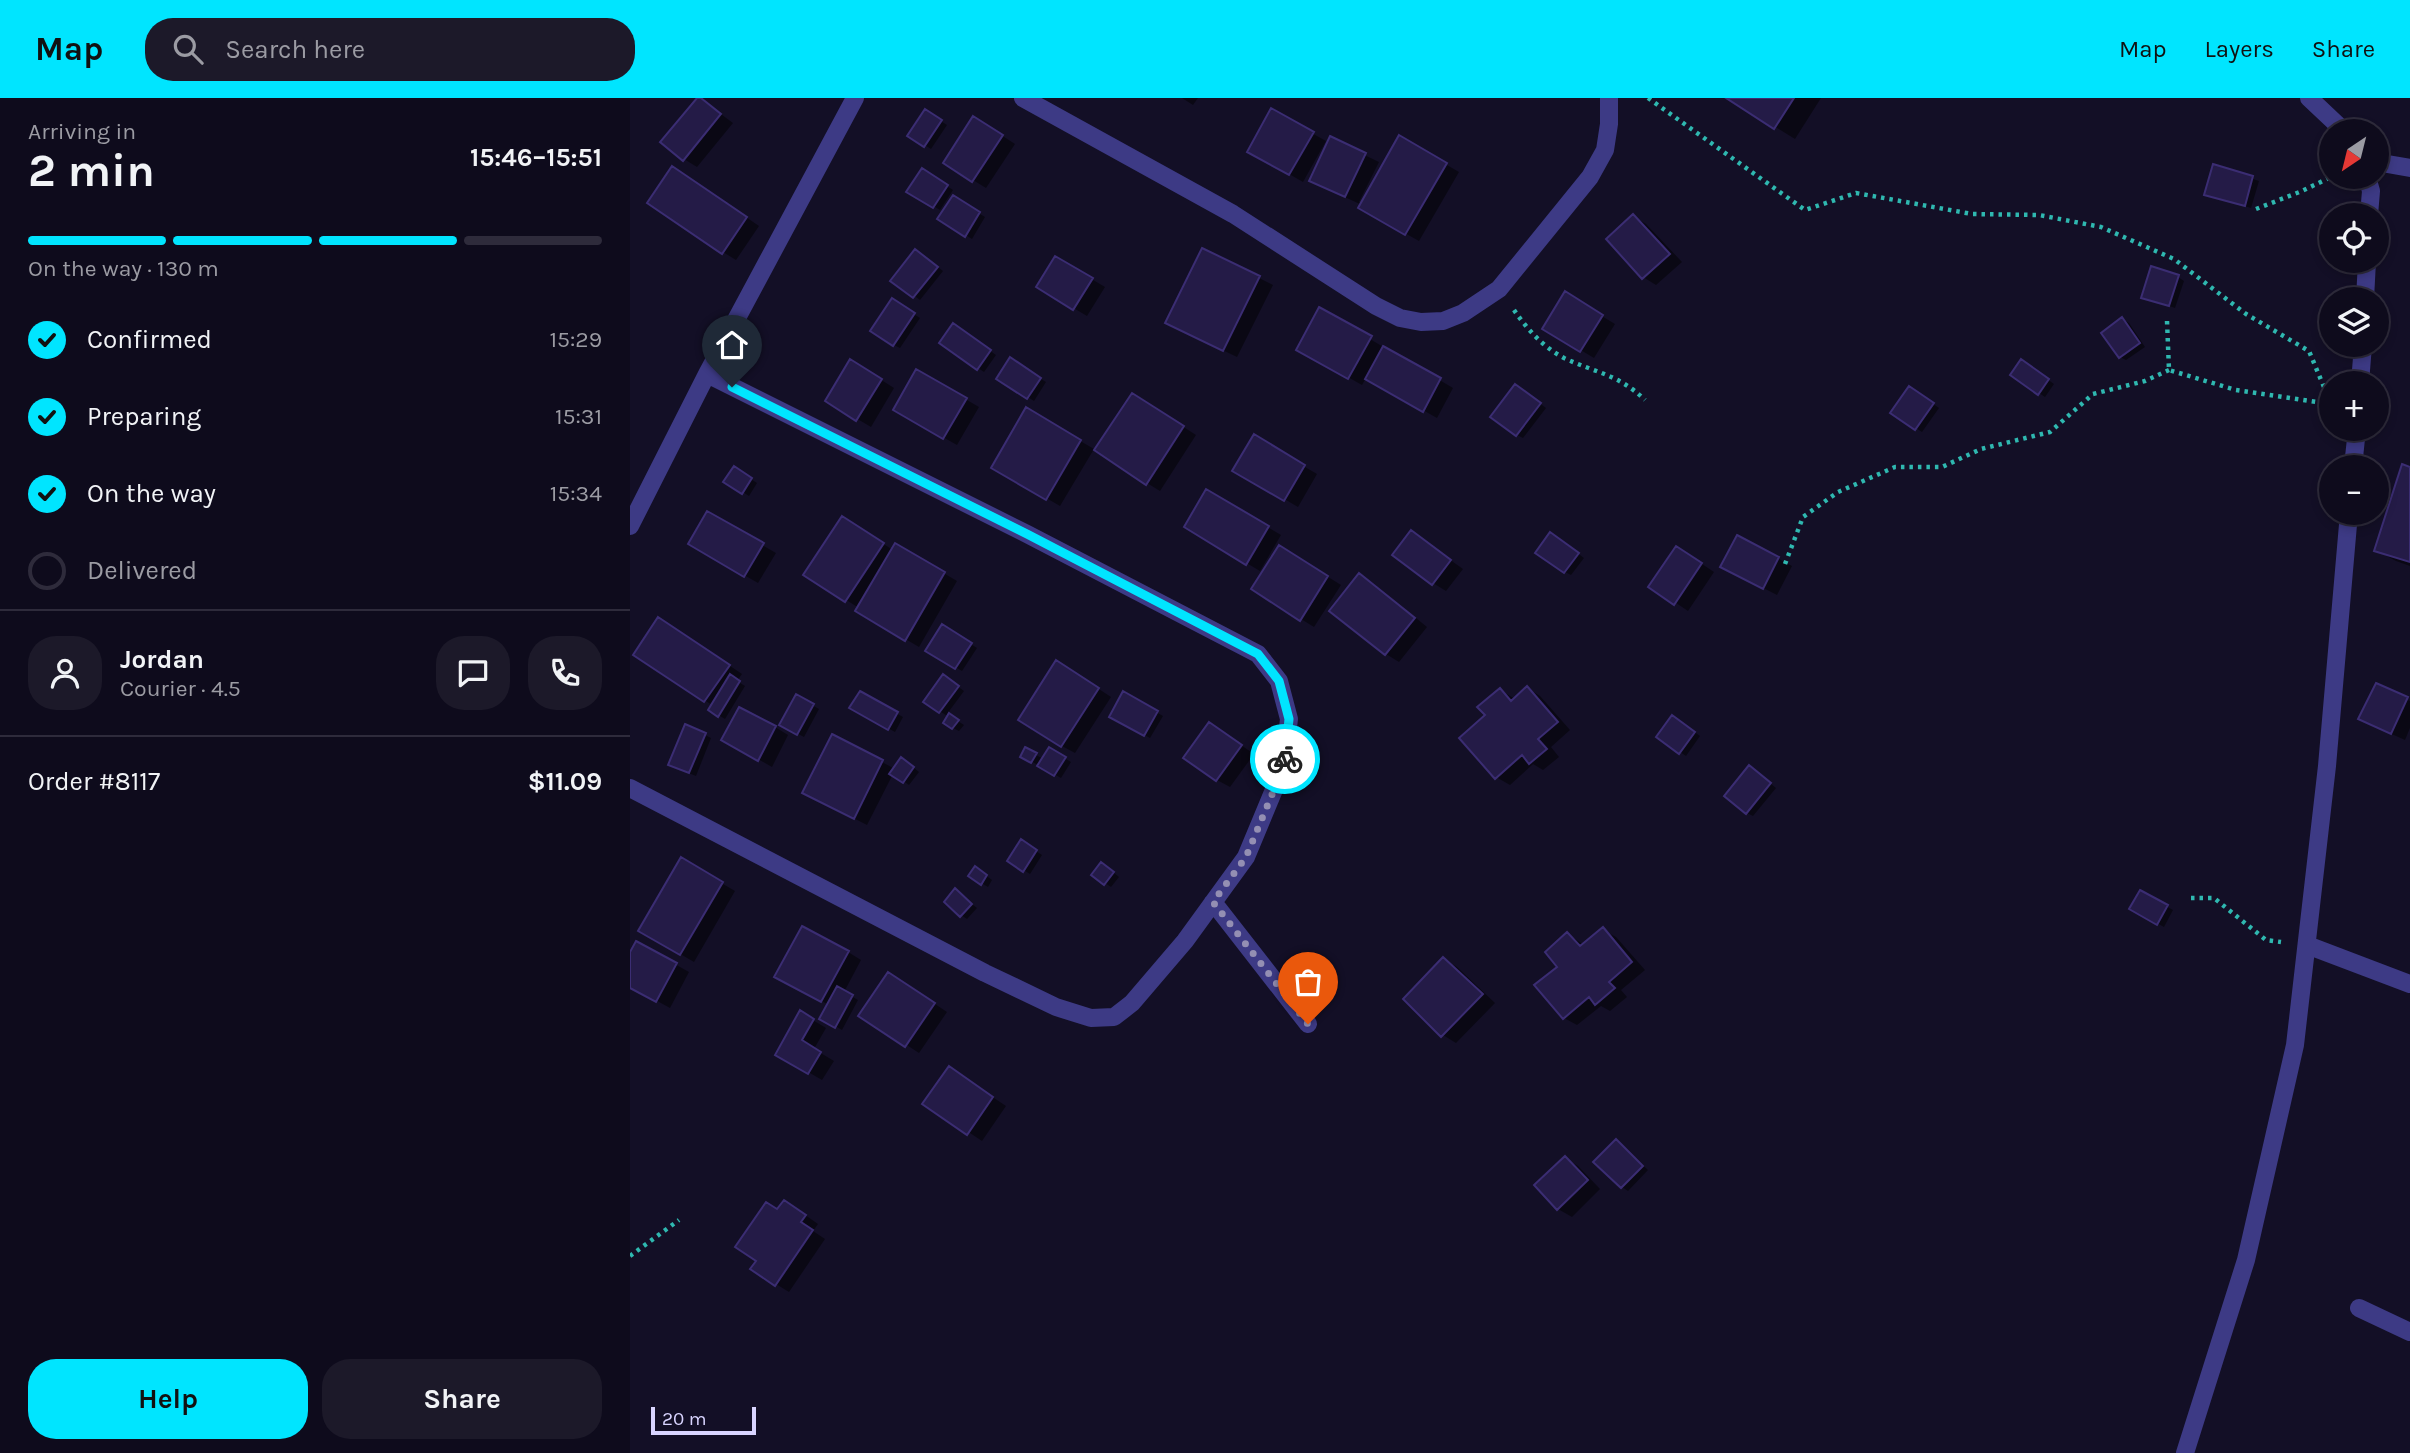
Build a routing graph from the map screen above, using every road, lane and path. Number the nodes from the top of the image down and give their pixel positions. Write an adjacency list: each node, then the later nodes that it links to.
1 (855, 98): 14 (street)
2 (1023, 98): 11 (street)
3 (1609, 98): 11 (street)
4 (1648, 98): 15 (path)
5 (2309, 98): 6 (street)
6 (2331, 119)
7 (2389, 164): 8 (street)
8 (2410, 168)
9 (2319, 183): 10 (path)
10 (2256, 209)
11 (1499, 289): 16 (path)
12 (2166, 321): 13 (path)
13 (2169, 370): 17 (path); 20 (path)
14 (707, 374): 19 (street); 23 (street)
15 (2319, 375)
16 (1645, 400)
17 (2319, 402)
18 (2348, 525): 24 (street)
19 (630, 526)
20 (1786, 564)
21 (630, 788): 23 (street)
22 (2191, 898): 24 (path)
23 (1213, 902): 26 (street)
24 (2307, 945): 25 (street); 31 (street)
25 (2410, 984)
26 (1308, 1024)
27 (679, 1220): 28 (path)
28 (630, 1256)
29 (2359, 1308): 30 (street)
30 (2410, 1332)
31 (2185, 1453)

